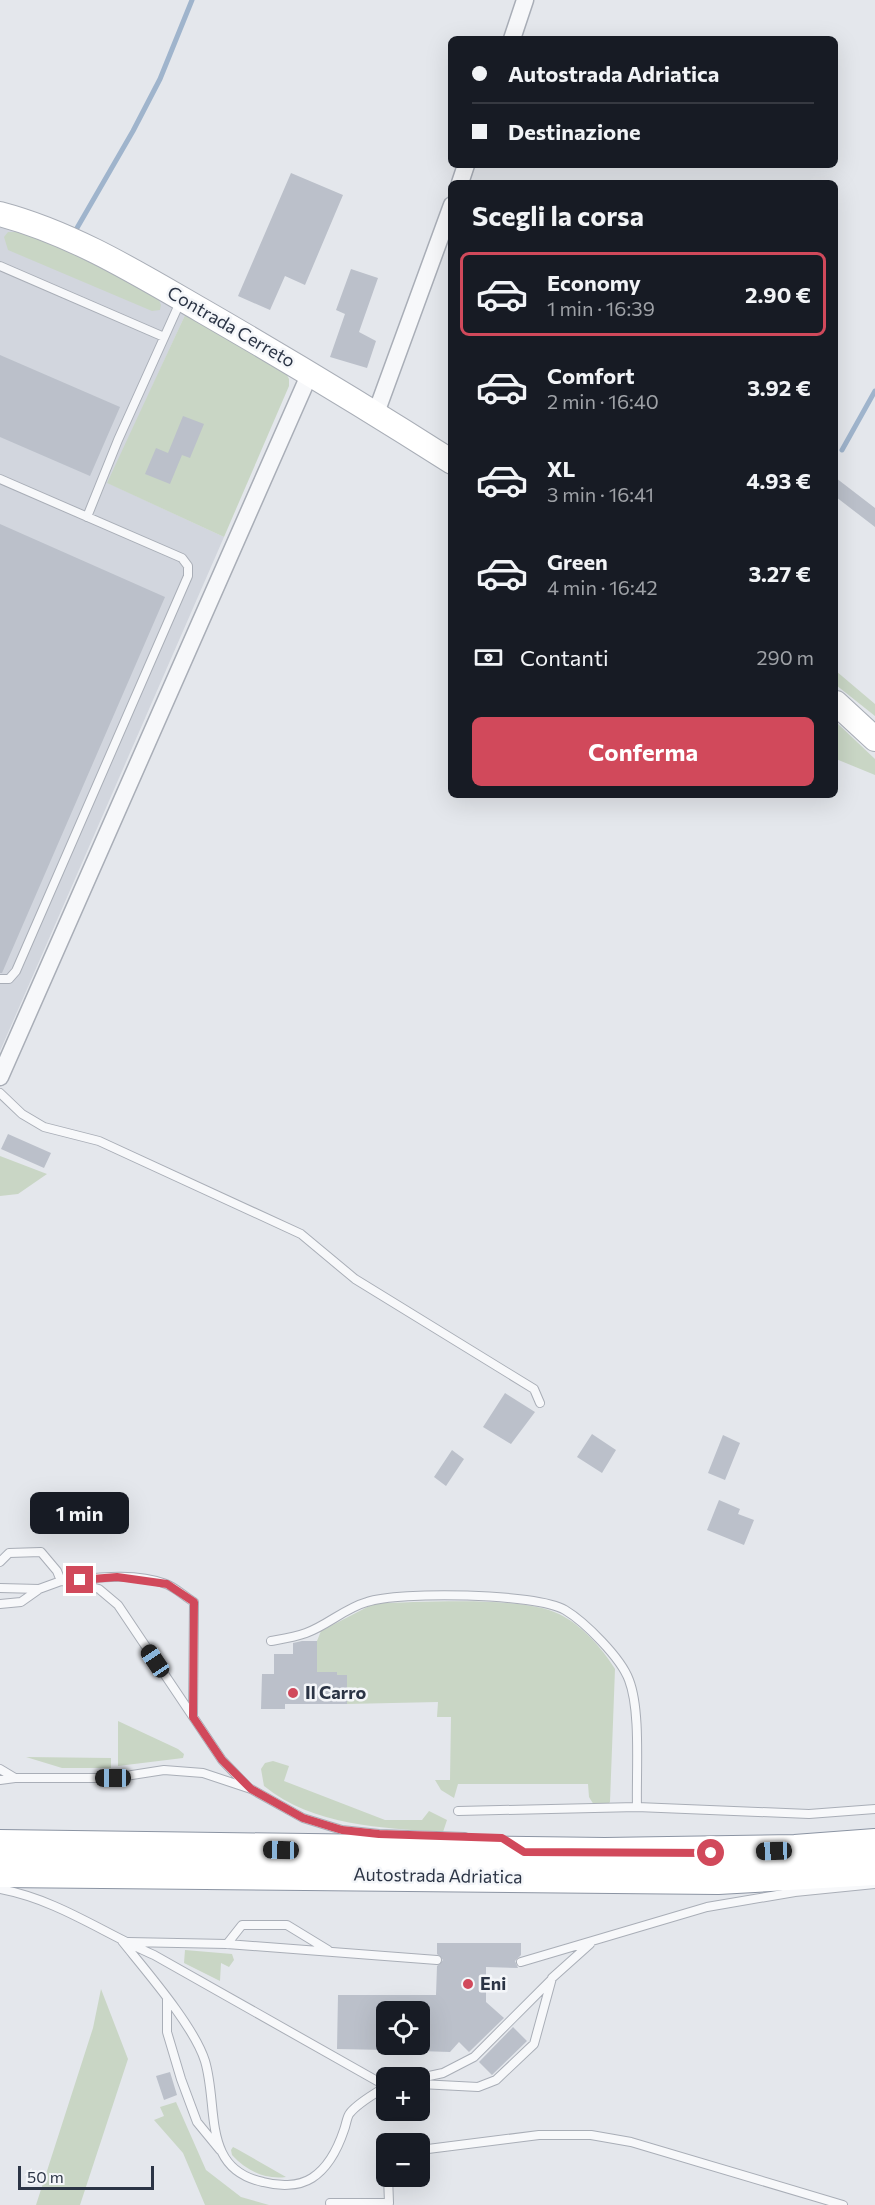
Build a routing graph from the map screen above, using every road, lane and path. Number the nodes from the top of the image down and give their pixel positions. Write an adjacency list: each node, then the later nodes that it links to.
1 (525, 0): 2 (street)
2 (513, 36)
3 (448, 216): 9 (street)
4 (2, 218): 6 (main road, Contrada Cerreto)
5 (0, 266): 7 (lane)
6 (182, 299): 7 (lane); 8 (main road, Contrada Cerreto)
7 (164, 337): 12 (lane)
8 (310, 373): 9 (main road, Contrada Cerreto); 16 (street)
9 (376, 413): 10 (main road, Contrada Cerreto)
10 (448, 459)
11 (0, 479): 12 (lane)
12 (87, 517): 15 (lane)
13 (838, 705): 14 (main road)
14 (875, 739)
15 (0, 980)
16 (0, 1077)
17 (0, 1093): 18 (lane)
18 (540, 1403)
19 (0, 1562): 20 (lane)
20 (61, 1581): 22 (lane); 25 (lane); 25 (lane)
21 (0, 1588): 22 (lane)
22 (39, 1589): 23 (lane)
23 (0, 1604)
24 (271, 1641): 31 (lane)
25 (193, 1717): 30 (lane)
26 (0, 1769): 28 (lane)
27 (0, 1775): 28 (lane)
28 (15, 1778): 29 (lane); 30 (lane)
29 (0, 1780)
30 (251, 1789): 34 (lane)
31 (637, 1807): 32 (lane); 33 (lane)
32 (875, 1809)
33 (458, 1811)
34 (480, 1837)
35 (875, 1845): 36 (highway, Autostrada Adriatica)
36 (0, 1846)
37 (875, 1869): 38 (highway, Autostrada Adriatica)
38 (0, 1871)
39 (875, 1884): 42 (lane)
40 (0, 1889): 41 (lane)
41 (122, 1941): 43 (lane); 48 (lane); 50 (lane)
42 (592, 1942): 46 (lane); 47 (lane)
43 (227, 1944): 44 (lane); 44 (lane)
44 (331, 1952): 45 (lane)
45 (437, 1960)
46 (521, 1962)
47 (552, 1978): 49 (lane); 51 (lane)
48 (167, 1999): 54 (lane); 54 (lane)
49 (430, 2076)
50 (376, 2080)
51 (430, 2085)
52 (376, 2094): 54 (lane)
53 (430, 2149): 57 (lane)
54 (221, 2152)
55 (388, 2187): 56 (lane)
56 (330, 2203)
57 (843, 2205)

